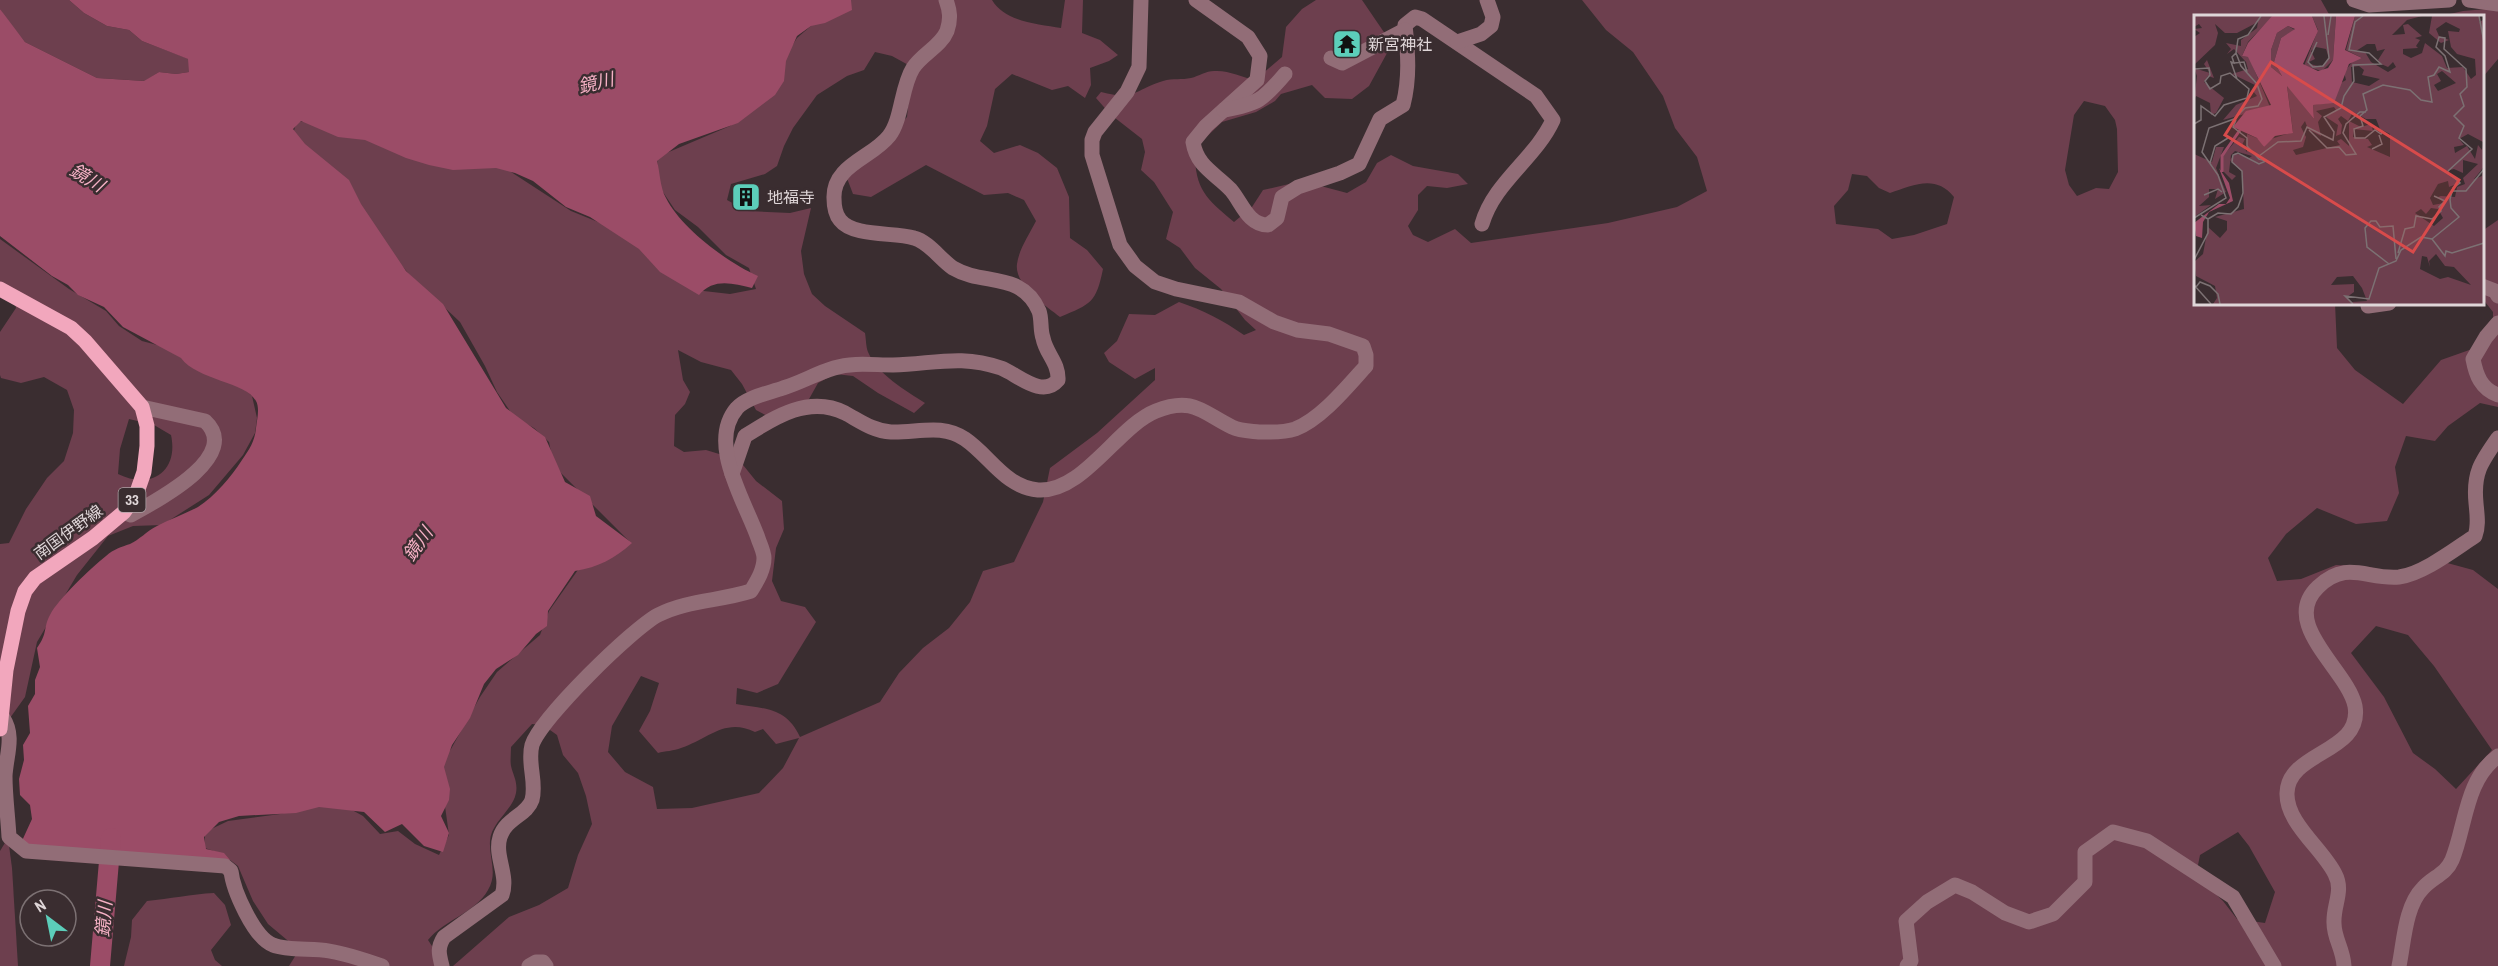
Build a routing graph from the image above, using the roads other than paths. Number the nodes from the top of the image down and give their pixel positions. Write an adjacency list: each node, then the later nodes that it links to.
1 (946, 0): 24 (street)
2 (1142, 0): 24 (street)
3 (1196, 0): 13 (street)
4 (1487, 0): 10 (street)
5 (2354, 0): 6 (street)
6 (2449, 0)
7 (2469, 0): 8 (street)
8 (2498, 4)
9 (1406, 30): 10 (street); 11 (street); 13 (street)
10 (1457, 42): 14 (street)
11 (1331, 58)
12 (1285, 74): 13 (street)
13 (1224, 110)
14 (1482, 224)
15 (2483, 287): 17 (street)
16 (0, 289): 22 (main road)
17 (2498, 296)
18 (2382, 304): 19 (street)
19 (2368, 306)
20 (2498, 324): 21 (street)
21 (2498, 395)
22 (142, 407): 25 (main road, 南国伊野線 / 33); 25 (street)
23 (2498, 438): 34 (street)
24 (732, 474): 29 (street)
25 (124, 512): 26 (main road, 南国伊野線 / 33)
26 (1, 723): 28 (street)
27 (2498, 756): 35 (street)
28 (382, 966)
29 (442, 966)
30 (529, 966): 31 (street)
31 (546, 966)
32 (1907, 966): 33 (street)
33 (2274, 966)
34 (2344, 966)
35 (2399, 966)

